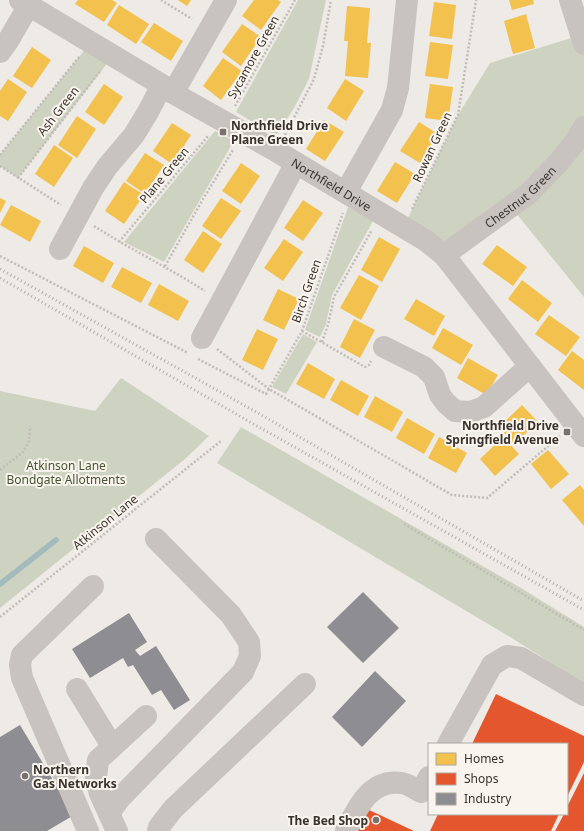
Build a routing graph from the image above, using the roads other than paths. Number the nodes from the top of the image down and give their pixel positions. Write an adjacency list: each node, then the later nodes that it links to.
1 (226, 0): 7 (street)
2 (407, 0): 10 (street)
3 (570, 0): 5 (street)
4 (25, 2): 6 (street); 7 (street, Northfield Drive)
5 (584, 44)
6 (0, 52)
7 (168, 89): 9 (street, Northfield Drive); 11 (street)
8 (584, 127): 12 (street, Chestnut Green)
9 (296, 163): 10 (street, Northfield Drive); 14 (street)
10 (349, 194): 12 (street, Northfield Drive)
11 (60, 249)
12 (444, 255): 15 (street, Northfield Drive)
13 (384, 347): 15 (street)
14 (196, 350)
15 (530, 366): 16 (street, Northfield Drive)
16 (579, 430)
17 (156, 539): 26 (street)
18 (93, 586): 27 (street)
19 (305, 684): 28 (street)
20 (77, 689): 24 (street)
21 (584, 695): 23 (street)
22 (146, 716): 24 (street)
23 (449, 743)
24 (112, 746): 26 (street)
25 (428, 779): 29 (street)
26 (113, 822)
27 (88, 831)
28 (158, 831)
29 (346, 831)

